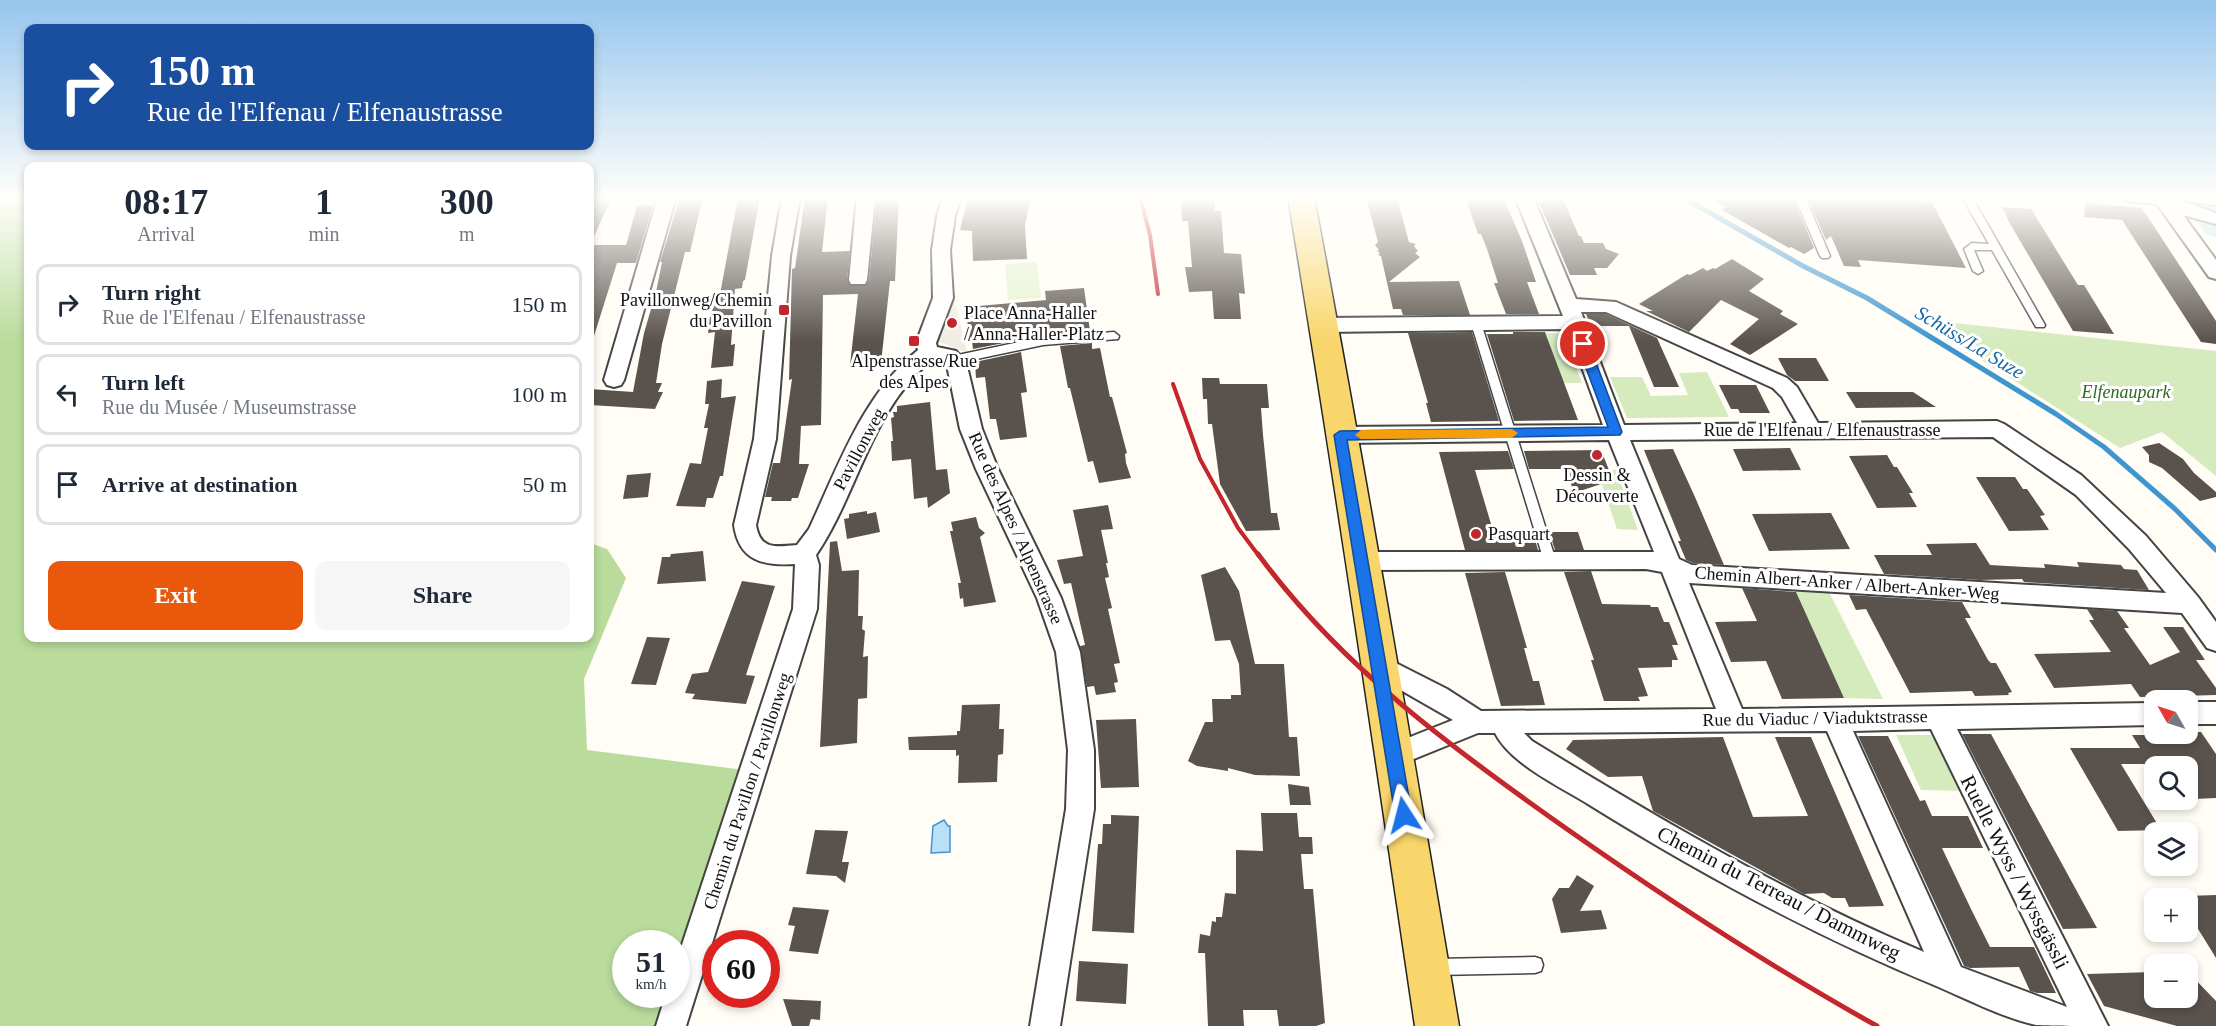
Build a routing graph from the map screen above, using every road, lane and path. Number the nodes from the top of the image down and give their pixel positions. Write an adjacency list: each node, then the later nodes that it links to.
1 (654, 245): 21 (street)
2 (783, 245): 26 (street)
3 (861, 245): 13 (street)
4 (942, 245): 19 (street)
5 (1310, 245): 16 (main road)
6 (1544, 245): 14 (street)
7 (1821, 245): 10 (lane)
8 (2197, 245): 12 (street)
9 (1996, 247): 11 (lane); 17 (lane)
10 (1825, 255)
11 (1978, 271)
12 (2216, 273)
13 (858, 280)
14 (1572, 314): 15 (street); 22 (street); 23 (street)
15 (1476, 324): 16 (street); 24 (lane)
16 (1324, 325): 25 (main road)
17 (2040, 325)
18 (1114, 336): 20 (lane)
19 (928, 352): 20 (street); 26 (street, Pavillonweg)
20 (953, 360): 45 (street, Rue des Alpes / Alpenstrasse)
21 (614, 380)
22 (1812, 430): 23 (street, Rue de l'Elfenau / Elfenaustrasse); 30 (street, Rue de l'Elfenau / Elfenaustrasse)
23 (1616, 432): 24 (street, Rue de l'Elfenau / Elfenaustrasse); 29 (street)
24 (1510, 433): 25 (street, Rue de l'Elfenau / Elfenaustrasse); 28 (lane)
25 (1340, 435): 27 (main road)
26 (804, 554): 44 (street, Chemin du Pavillon / Pavillonweg)
27 (1362, 561): 28 (street, Chemin Albert-Anker / Albert-Anker-Weg); 32 (main road)
28 (1550, 561): 29 (street, Chemin Albert-Anker / Albert-Anker-Weg)
29 (1670, 565): 30 (street, Chemin Albert-Anker / Albert-Anker-Weg); 37 (street)
30 (2190, 604): 31 (street, Rue de l'Elfenau / Elfenaustrasse)
31 (2216, 641)
32 (1380, 666): 39 (street); 40 (main road)
33 (2198, 713): 34 (street)
34 (2216, 713)
35 (2144, 714): 36 (street, Rue du Viaduc / Viaduktstrasse)
36 (1938, 717): 38 (street, Rue du Viaduc / Viaduktstrasse); 48 (street, Ruelle Wyss / Wyssgässli)
37 (1733, 719): 38 (street, Rue du Viaduc / Viaduktstrasse); 39 (street, Rue du Viaduc / Viaduktstrasse)
38 (1834, 720): 43 (street)
39 (1490, 722): 40 (street, Rue du Viaduc / Viaduktstrasse); 43 (street, Chemin du Terreau / Dammweg)
40 (1394, 755): 42 (main road)
41 (1535, 965): 42 (lane)
42 (1428, 967): 46 (main road)
43 (1950, 977): 47 (street, Chemin du Terreau / Dammweg)
44 (670, 1026)
45 (1044, 1026)
46 (1437, 1026)
47 (2079, 1026)
48 (2093, 1026)

